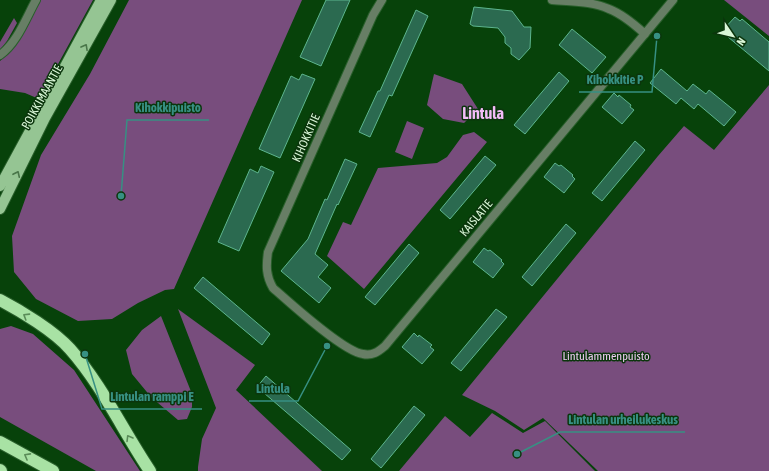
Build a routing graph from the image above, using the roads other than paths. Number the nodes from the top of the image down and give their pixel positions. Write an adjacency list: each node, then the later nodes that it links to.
1 (36, 0): 8 (street)
2 (101, 0): 9 (main road, POIKKIMAANTIE)
3 (111, 0): 10 (main road, POIKKIMAANTIE, one-way to 3)
4 (382, 0): 11 (street, KIHOKKITIE)
5 (552, 0): 7 (street)
6 (673, 0): 7 (street, KAISLATIE)
7 (645, 34): 11 (street, KAISLATIE)
8 (0, 55)
9 (0, 186)
10 (0, 209)
11 (273, 288)
12 (1, 300): 15 (highway, one-way to 12)
13 (0, 442): 14 (highway, one-way to 13)
14 (53, 471)
15 (150, 471)

